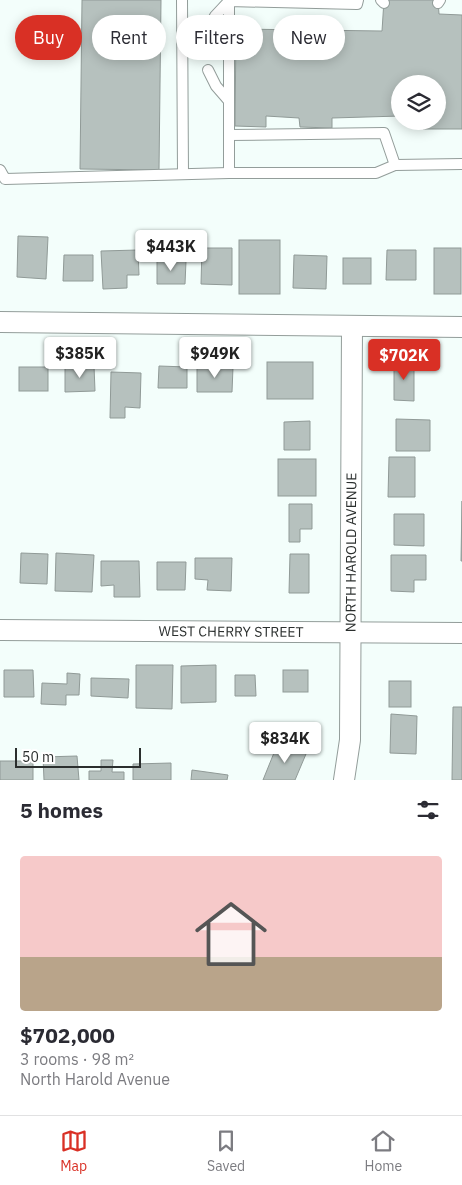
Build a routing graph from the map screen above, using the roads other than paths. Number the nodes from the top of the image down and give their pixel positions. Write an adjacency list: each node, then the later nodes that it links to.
1 (182, 0): 12 (lane)
2 (229, 1): 3 (lane); 4 (lane); 6 (lane)
3 (360, 1)
4 (215, 15)
5 (208, 70): 6 (lane)
6 (229, 101): 7 (lane)
7 (229, 135): 9 (lane); 11 (lane)
8 (462, 164): 9 (lane)
9 (395, 166): 11 (lane)
10 (0, 170): 12 (lane)
11 (229, 173): 12 (lane)
12 (184, 174)
13 (0, 322): 14 (street)
14 (352, 326): 15 (street); 17 (street, NORTH HAROLD AVENUE)
15 (462, 327)
16 (0, 630): 17 (street, WEST CHERRY STREET)
17 (351, 632): 18 (street, WEST CHERRY STREET); 19 (street, NORTH HAROLD AVENUE)
18 (462, 633)
19 (344, 780)

